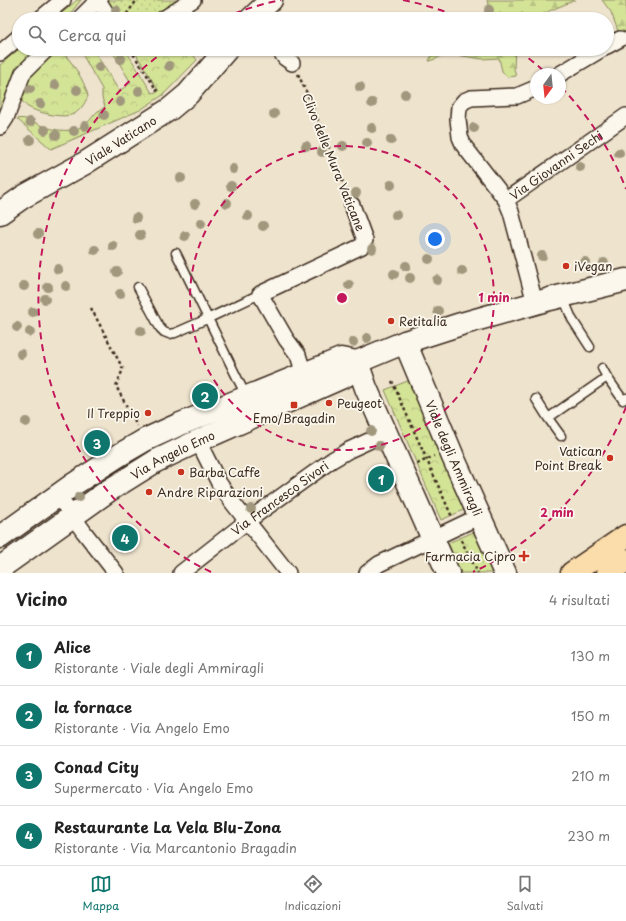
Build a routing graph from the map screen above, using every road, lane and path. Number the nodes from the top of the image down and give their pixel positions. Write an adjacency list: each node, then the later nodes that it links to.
1 (63, 0): 5 (street)
2 (98, 0): 6 (street); 7 (street)
3 (137, 0): 8 (path)
4 (193, 0): 9 (street)
5 (48, 12)
6 (86, 12)
7 (106, 12)
8 (128, 12)
9 (174, 12)
10 (12, 43): 11 (street)
11 (0, 52)
12 (40, 56): 22 (street)
13 (135, 56): 20 (path)
14 (221, 56): 25 (main road, Viale Vaticano)
15 (284, 56): 17 (street)
16 (590, 56): 18 (street)
17 (292, 63): 24 (path, Clivo delle Mura Vaticane)
18 (566, 70)
19 (530, 91): 23 (street)
20 (158, 92)
21 (626, 116): 23 (street, Via Giovanni Sechi)
22 (0, 127)
23 (506, 200): 31 (street)
24 (352, 205): 29 (street, Clivo delle Mura Vaticane)
25 (0, 213)
26 (176, 253): 33 (lane)
27 (626, 280): 30 (main road, Via Angelo Emo)
28 (138, 287): 33 (lane)
29 (260, 294): 33 (lane); 38 (street)
30 (562, 296): 31 (main road, Via Angelo Emo); 35 (lane)
31 (535, 303): 34 (main road, Via Angelo Emo)
32 (91, 308): 46 (path)
33 (207, 319): 42 (lane)
34 (405, 342): 36 (main road, Via Angelo Emo); 54 (main road, Viale degli Ammiragli)
35 (590, 347)
36 (357, 362): 38 (main road, Via Angelo Emo); 41 (main road, Via Angelo Emo); 47 (main road)
37 (602, 368): 39 (lane)
38 (304, 374): 41 (street); 42 (main road, Via Angelo Emo)
39 (607, 377): 43 (lane); 45 (lane)
40 (392, 381): 51 (path)
41 (299, 396): 48 (main road, Via Angelo Emo)
42 (246, 397): 48 (main road, Via Angelo Emo)
43 (626, 398)
44 (536, 399): 45 (lane)
45 (548, 418): 49 (lane)
46 (133, 420)
47 (386, 433): 57 (street, Via Francesco Sivori); 61 (main road)
48 (188, 435): 53 (main road, Via Angelo Emo); 55 (main road, Via Angelo Emo); 57 (street)
49 (561, 436)
50 (441, 453): 51 (path)
51 (427, 459): 52 (path); 56 (path)
52 (414, 465)
53 (58, 496): 55 (street); 59 (main road, Via Angelo Emo)
54 (480, 516): 61 (street); 70 (main road, Viale degli Ammiragli)
55 (72, 517): 63 (main road, Via Angelo Emo); 64 (street)
56 (453, 521)
57 (246, 522): 65 (street, Via Francesco Sivori); 66 (street)
58 (626, 536): 71 (main road)
59 (0, 537)
60 (460, 537): 69 (path)
61 (432, 538): 67 (street); 68 (main road)
62 (626, 560): 72 (main road)
63 (0, 568)
64 (116, 573)
65 (181, 573)
66 (288, 573)
67 (367, 573)
68 (448, 573)
69 (478, 573)
70 (505, 573)
71 (572, 573)
72 (608, 573)

